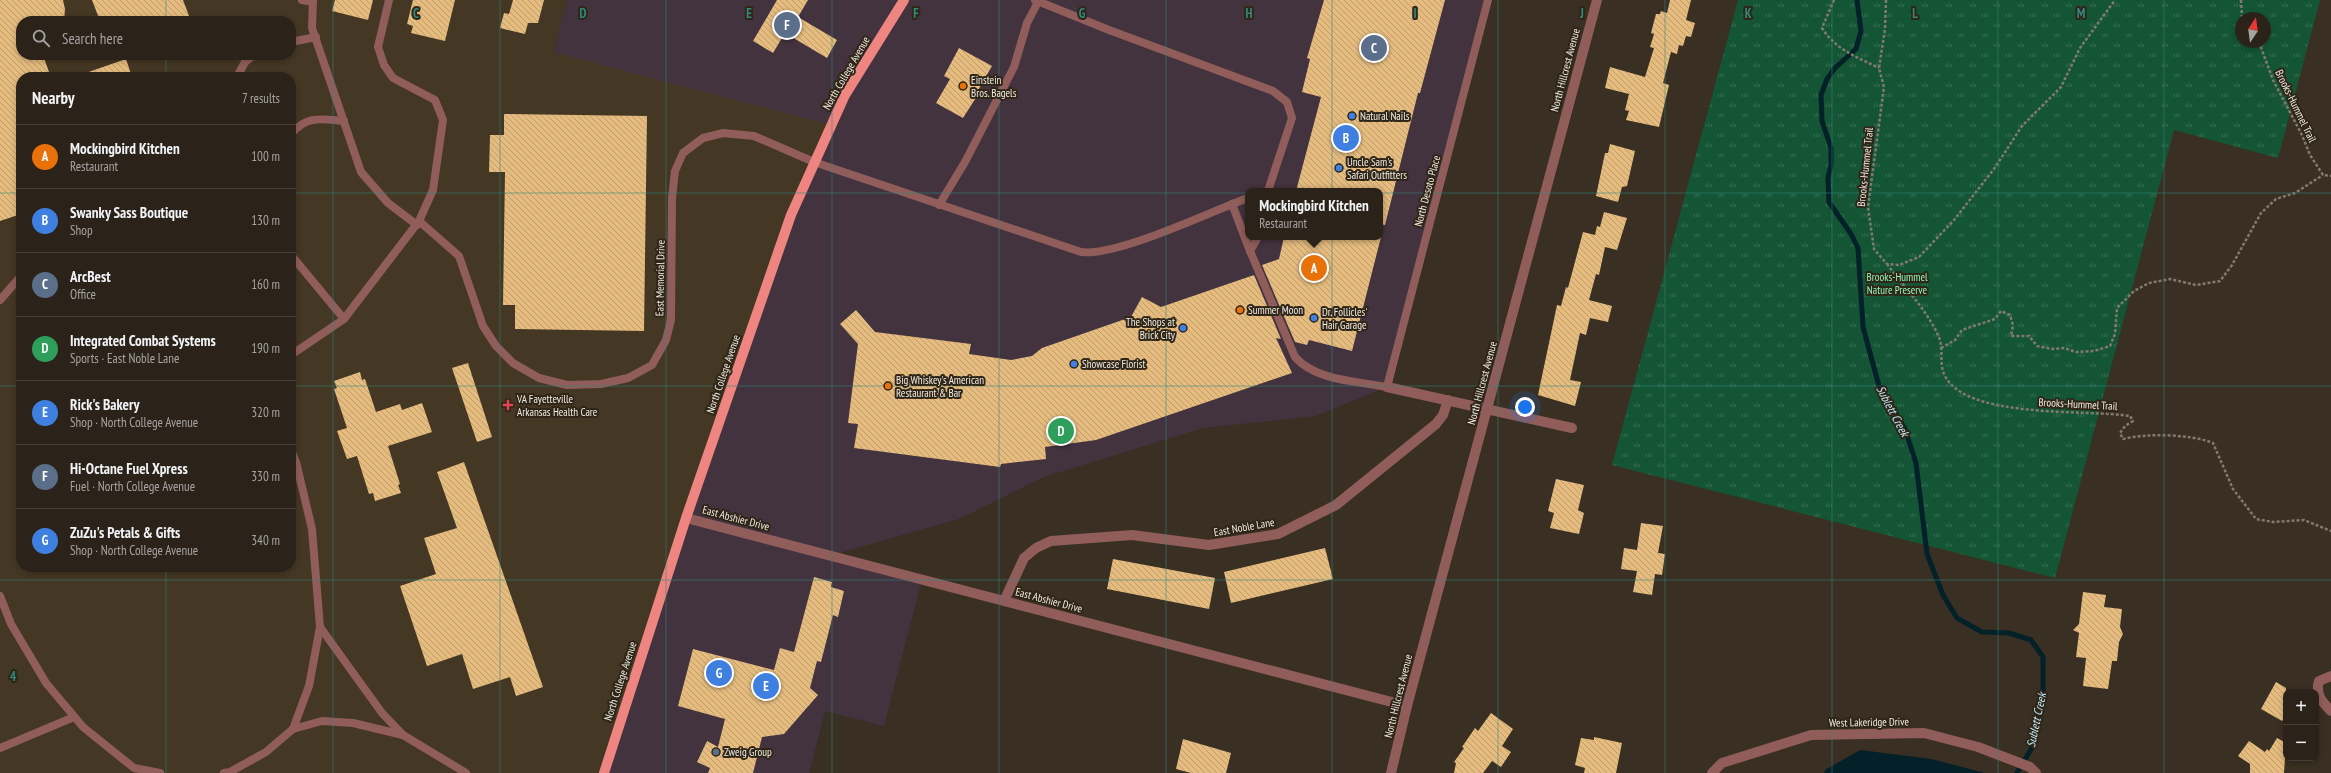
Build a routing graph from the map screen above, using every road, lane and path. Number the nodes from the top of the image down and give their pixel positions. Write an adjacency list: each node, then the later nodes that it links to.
1 (302, 0): 10 (lane)
2 (389, 0): 28 (lane)
3 (904, 0): 21 (main road, North College Avenue)
4 (1488, 0): 40 (lane, North Desoto Place)
5 (1597, 0): 42 (street, North Hillcrest Avenue)
6 (1834, 0): 17 (path)
7 (1886, 0): 17 (path, Brooks-Hummel Trail)
8 (2115, 0): 34 (path)
9 (2241, 0): 12 (path)
10 (313, 1): 13 (lane, East Memorial Drive)
11 (1036, 1): 24 (lane); 26 (lane)
12 (2242, 12)
13 (316, 37): 14 (lane); 19 (lane, East Memorial Drive)
14 (296, 41)
15 (2261, 48): 22 (path, Brooks-Hummel Trail)
16 (248, 60): 18 (lane)
17 (1879, 68): 34 (path, Brooks-Hummel Trail)
18 (240, 72)
19 (344, 121): 20 (lane); 28 (lane, East Memorial Drive)
20 (296, 128)
21 (814, 162): 26 (lane, East Memorial Drive); 28 (lane, East Memorial Drive); 45 (main road, North College Avenue)
22 (2323, 175): 23 (path); 38 (path)
23 (2331, 176)
24 (1268, 188)
25 (1245, 199): 27 (lane, East Memorial Drive)
26 (939, 204): 27 (lane, East Memorial Drive)
27 (1232, 204): 29 (lane)
28 (418, 223): 37 (lane)
29 (1245, 238)
30 (1246, 240): 32 (lane)
31 (1256, 240): 32 (lane)
32 (1250, 251): 40 (lane)
33 (296, 261): 37 (lane)
34 (1887, 264): 38 (path, Brooks-Hummel Trail)
35 (16, 282): 36 (lane)
36 (0, 300)
37 (344, 319): 39 (lane)
38 (1941, 348): 46 (path, Brooks-Hummel Trail)
39 (296, 353)
40 (1387, 387): 41 (street)
41 (1448, 400): 42 (street); 48 (street, East Noble Lane)
42 (1487, 409): 43 (street); 51 (street, North Hillcrest Avenue)
43 (1572, 428)
44 (296, 462): 49 (lane)
45 (686, 518): 48 (street, East Abshier Drive); 61 (main road, North College Avenue)
46 (2331, 531)
47 (0, 596): 53 (lane)
48 (1004, 600): 51 (street, East Abshier Drive)
49 (320, 627): 54 (lane); 55 (lane)
50 (2331, 676): 52 (street)
51 (1407, 706): 62 (street, North Hillcrest Avenue)
52 (2331, 711)
53 (74, 716): 56 (lane); 58 (lane)
54 (293, 729): 55 (lane); 59 (lane)
55 (403, 735): 60 (lane)
56 (0, 748)
57 (2033, 770): 63 (street, West Lakeridge Drive)
58 (160, 773)
59 (224, 773)
60 (466, 773)
61 (604, 773)
62 (1391, 773)
63 (1712, 773)

